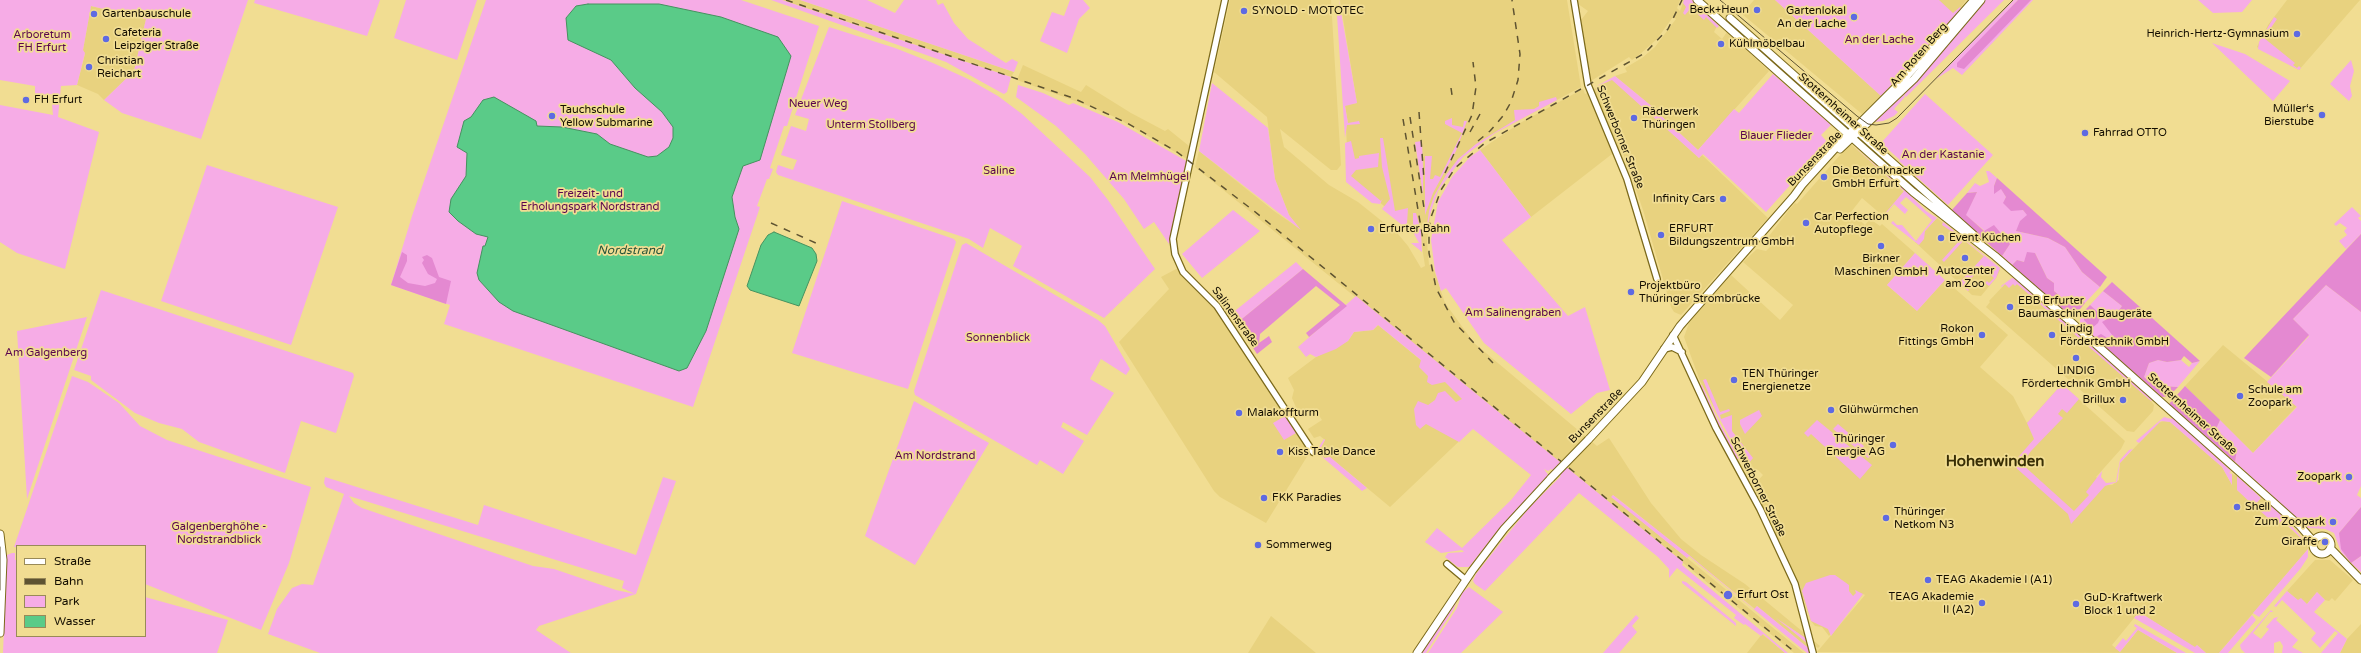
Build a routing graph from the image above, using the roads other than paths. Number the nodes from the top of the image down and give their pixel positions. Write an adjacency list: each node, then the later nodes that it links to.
1 (1225, 0): 12 (street, Salinenstraße)
2 (1574, 0): 8 (street, Schwerborner Straße)
3 (1697, 0): 7 (main road, Stotternheimer Straße)
4 (1974, 0): 7 (main road, Am Roten Berg)
5 (1981, 0): 7 (main road, Am Roten Berg)
6 (1730, 18): 7 (main road, Stotternheimer Straße)
7 (1853, 133): 9 (main road, Bunsenstraße); 14 (main road, Stotternheimer Straße)
8 (1657, 278)
9 (1674, 335): 10 (main road, Bunsenstraße); 11 (street, Schwerborner Straße)
10 (1664, 349): 11 (street); 17 (main road, Bunsenstraße, bridge)
11 (1682, 352): 21 (street, Schwerborner Straße)
12 (1313, 452)
13 (0, 534): 19 (main road)
14 (2316, 540): 15 (main road); 15 (main road)
15 (2329, 551): 18 (main road)
16 (1447, 564): 17 (street)
17 (1466, 580): 20 (main road, Bunsenstraße)
18 (2361, 580)
19 (0, 633)
20 (1417, 653)
21 (1813, 653)

